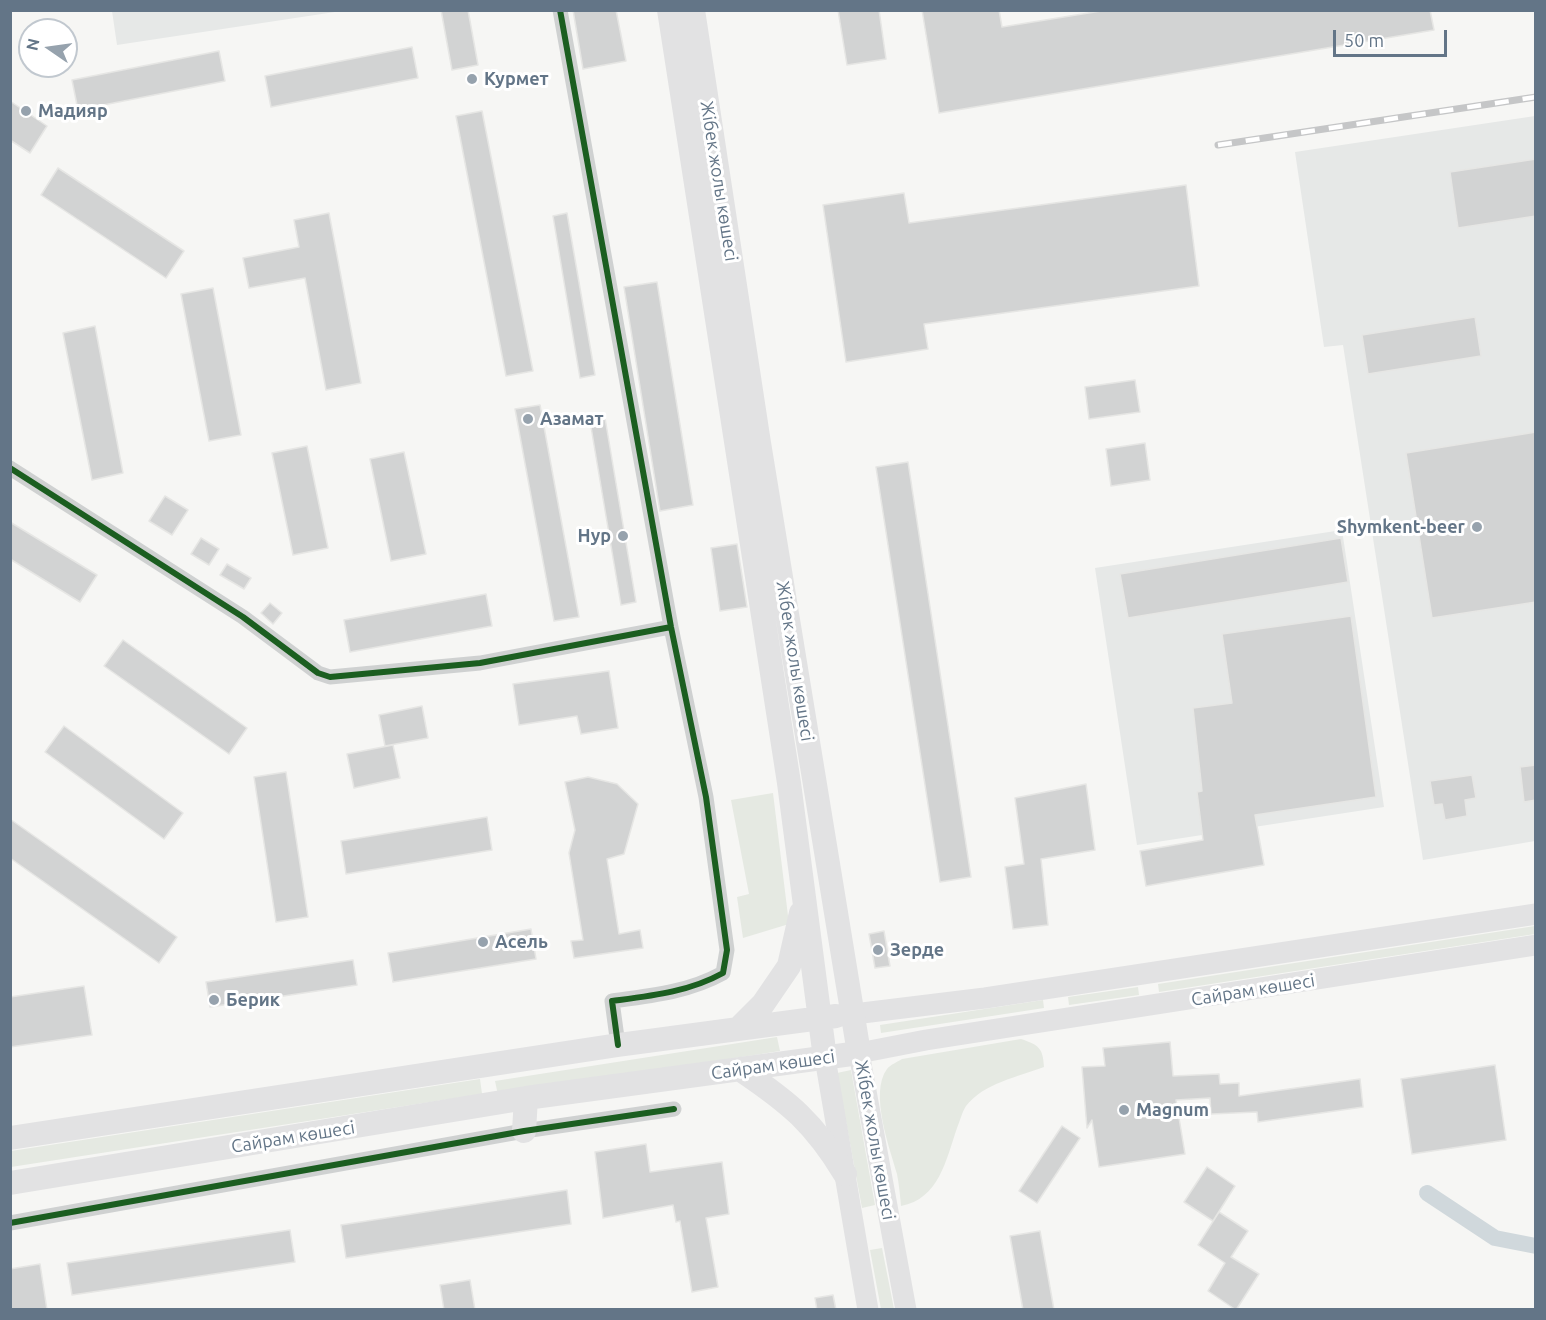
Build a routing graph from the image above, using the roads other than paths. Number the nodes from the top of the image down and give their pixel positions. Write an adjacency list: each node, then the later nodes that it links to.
1 (560, 10): 5 (street)
2 (669, 10): 6 (main road, Жібек жолы көшесі)
3 (693, 10): 10 (main road, Жібек жолы көшесі)
4 (10, 468): 5 (street)
5 (670, 627): 14 (street)
6 (804, 896): 11 (main road, Жібек жолы көшесі); 13 (main road)
7 (1536, 914): 9 (main road, Сайрам көшесі)
8 (1536, 945): 12 (main road, Сайрам көшесі)
9 (1055, 988): 10 (main road, Сайрам көшесі); 12 (main road)
10 (854, 1014): 11 (main road); 15 (main road, Жібек жолы көшесі)
11 (820, 1018): 13 (main road); 16 (main road, Жібек жолы көшесі)
12 (1061, 1020): 15 (main road, Сайрам көшесі)
13 (738, 1029): 14 (main road)
14 (618, 1045): 17 (main road)
15 (859, 1053): 16 (main road, Сайрам көшесі); 28 (main road, Жібек жолы көшесі)
16 (825, 1058): 18 (main road, Сайрам көшесі); 24 (main road, Жібек жолы көшесі)
17 (484, 1066): 20 (main road); 23 (main road)
18 (741, 1070): 19 (main road, Сайрам көшесі); 24 (main road)
19 (526, 1098): 20 (main road, Сайрам көшесі); 22 (main road)
20 (489, 1105): 25 (main road, Сайрам көшесі)
21 (674, 1109): 22 (street)
22 (524, 1131): 26 (street)
23 (10, 1138)
24 (845, 1174): 27 (main road, Жібек жолы көшесі)
25 (10, 1183)
26 (10, 1223)
27 (868, 1310)
28 (906, 1310)

